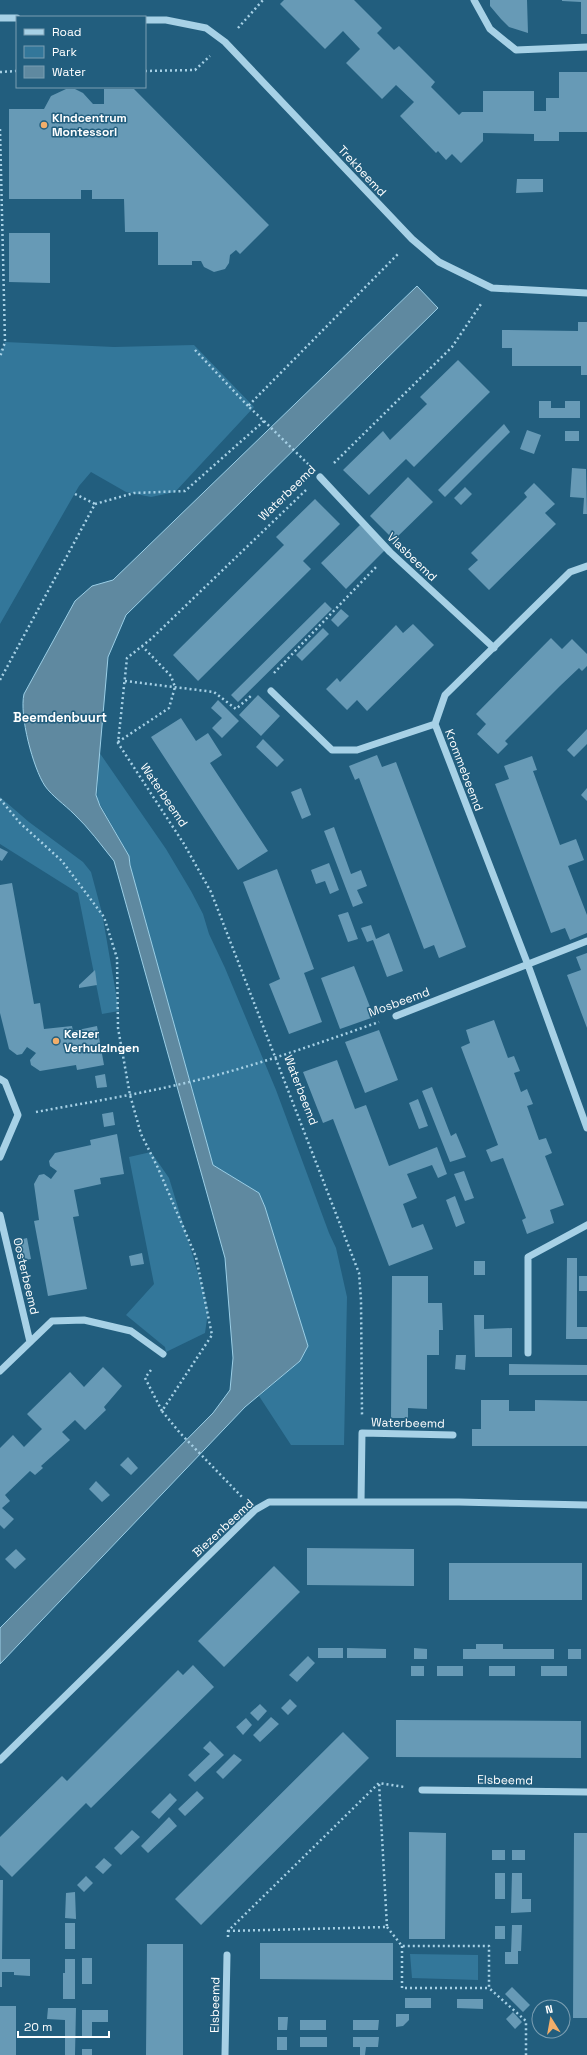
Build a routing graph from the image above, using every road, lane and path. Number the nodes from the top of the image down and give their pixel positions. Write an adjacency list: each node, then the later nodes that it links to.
1 (474, 0): 5 (street)
2 (0, 18): 3 (street)
3 (16, 18)
4 (146, 20): 10 (street, Trekbeemd)
5 (587, 47)
6 (16, 71): 7 (path)
7 (0, 72)
8 (0, 130): 9 (path)
9 (0, 163): 14 (path)
10 (412, 239): 11 (street, Trekbeemd); 15 (path)
11 (492, 288): 12 (street, Trekbeemd); 18 (path, Waterbeemd)
12 (587, 293)
13 (195, 350): 15 (path)
14 (0, 357)
15 (248, 406): 16 (path)
16 (264, 421): 17 (path); 20 (path)
17 (302, 457)
18 (320, 477): 21 (street, Vlasbeemd); 23 (path, Waterbeemd)
19 (75, 494): 20 (path)
20 (95, 504): 25 (path)
21 (390, 552): 24 (street, Vlasbeemd); 27 (path)
22 (587, 566): 24 (street, Krommebeemd)
23 (142, 646): 26 (path, Waterbeemd); 28 (path)
24 (494, 648): 30 (street, Krommebeemd)
25 (0, 680)
26 (125, 681): 28 (path); 31 (path, Waterbeemd)
27 (265, 683): 28 (path); 29 (path)
28 (175, 687): 31 (path)
29 (271, 691): 30 (street)
30 (434, 724): 34 (street, Krommebeemd)
31 (118, 743): 36 (path, Waterbeemd)
32 (0, 799): 38 (path)
33 (587, 941): 34 (street)
34 (528, 965): 35 (street, Mosbeemd); 40 (street, Krommebeemd)
35 (396, 1016): 36 (path, Mosbeemd)
36 (277, 1058): 38 (path, Mosbeemd); 49 (path, Waterbeemd)
37 (0, 1079): 39 (street)
38 (130, 1095): 39 (path, Mosbeemd); 48 (path)
39 (18, 1115): 41 (street)
40 (587, 1128)
41 (0, 1157)
42 (0, 1215): 44 (street, Oosterbeemd)
43 (587, 1224): 45 (street)
44 (30, 1342): 46 (street, Oosterbeemd); 47 (street, Oosterbeemd)
45 (528, 1353)
46 (163, 1354): 48 (path)
47 (0, 1371)
48 (162, 1411): 53 (path)
49 (362, 1433): 50 (street, Waterbeemd); 51 (street, Waterbeemd)
50 (453, 1434)
51 (361, 1502): 52 (street, Biezenbeemd); 53 (street, Biezenbeemd)
52 (587, 1505)
53 (255, 1510): 54 (street, Biezenbeemd)
54 (0, 1760)
55 (378, 1782): 56 (path); 58 (path); 59 (path)
56 (422, 1790): 57 (street, Elsbeemd)
57 (587, 1792)
58 (387, 1927): 59 (path); 60 (path)
59 (228, 1931): 61 (path)
60 (402, 1946): 62 (path); 62 (path)
61 (227, 1955): 63 (street, Elsbeemd)
62 (489, 1988): 64 (path)
63 (225, 2055)
64 (526, 2055)

